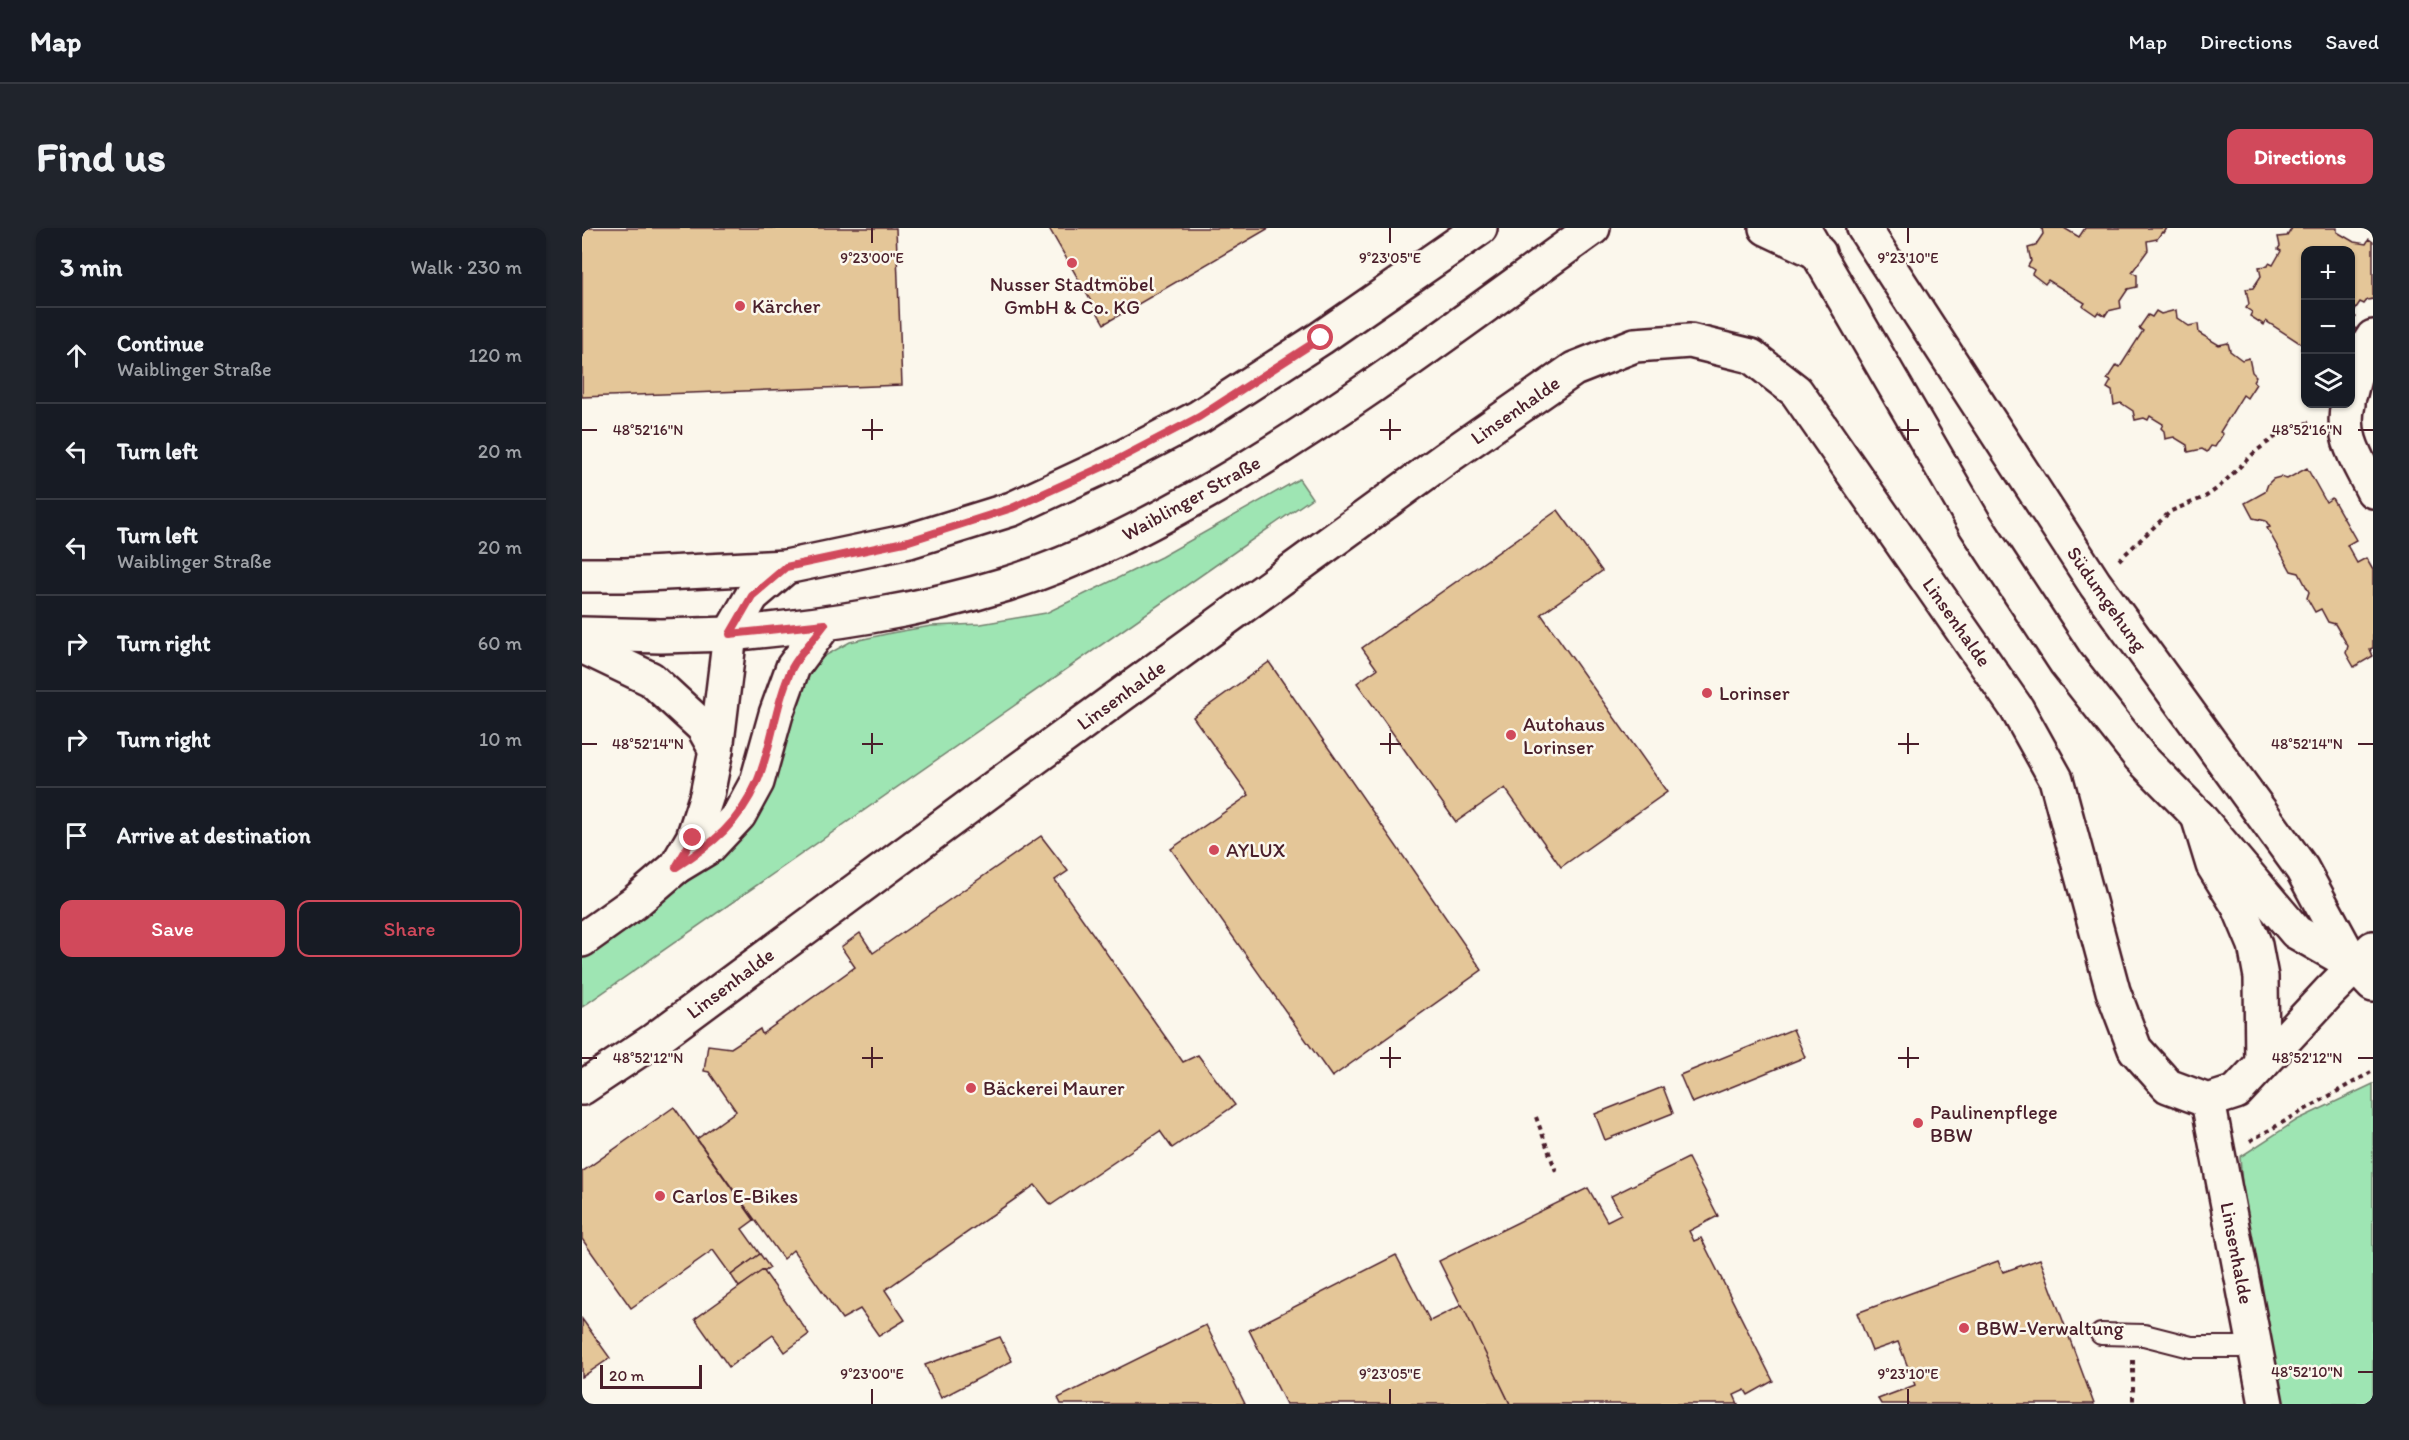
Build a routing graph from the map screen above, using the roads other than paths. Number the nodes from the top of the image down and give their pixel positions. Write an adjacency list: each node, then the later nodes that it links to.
1 (1480, 228): 10 (main road)
2 (1593, 228): 12 (main road, Waiblinger Straße)
3 (1766, 228): 5 (main road)
4 (1864, 228): 20 (main road, Südumgehung)
5 (1811, 241): 17 (main road)
6 (2373, 337): 7 (main road)
7 (2355, 376)
8 (2348, 408): 9 (main road)
9 (2373, 491)
10 (786, 567): 11 (main road); 14 (main road)
11 (582, 575)
12 (825, 624): 14 (main road, Waiblinger Straße); 18 (main road)
13 (582, 634): 14 (main road, Waiblinger Straße)
14 (730, 634): 16 (main road)
15 (582, 646): 16 (main road)
16 (716, 750): 18 (main road)
17 (2198, 816): 20 (main road); 21 (main road)
18 (676, 867): 19 (main road)
19 (582, 940)
20 (2367, 966): 21 (main road)
21 (2262, 1064): 23 (main road)
22 (582, 1088): 23 (main road, Linsenhalde)
23 (2208, 1101): 25 (main road, Linsenhalde)
24 (2101, 1334): 25 (lane)
25 (2255, 1347): 26 (main road, Linsenhalde)
26 (2266, 1404)

